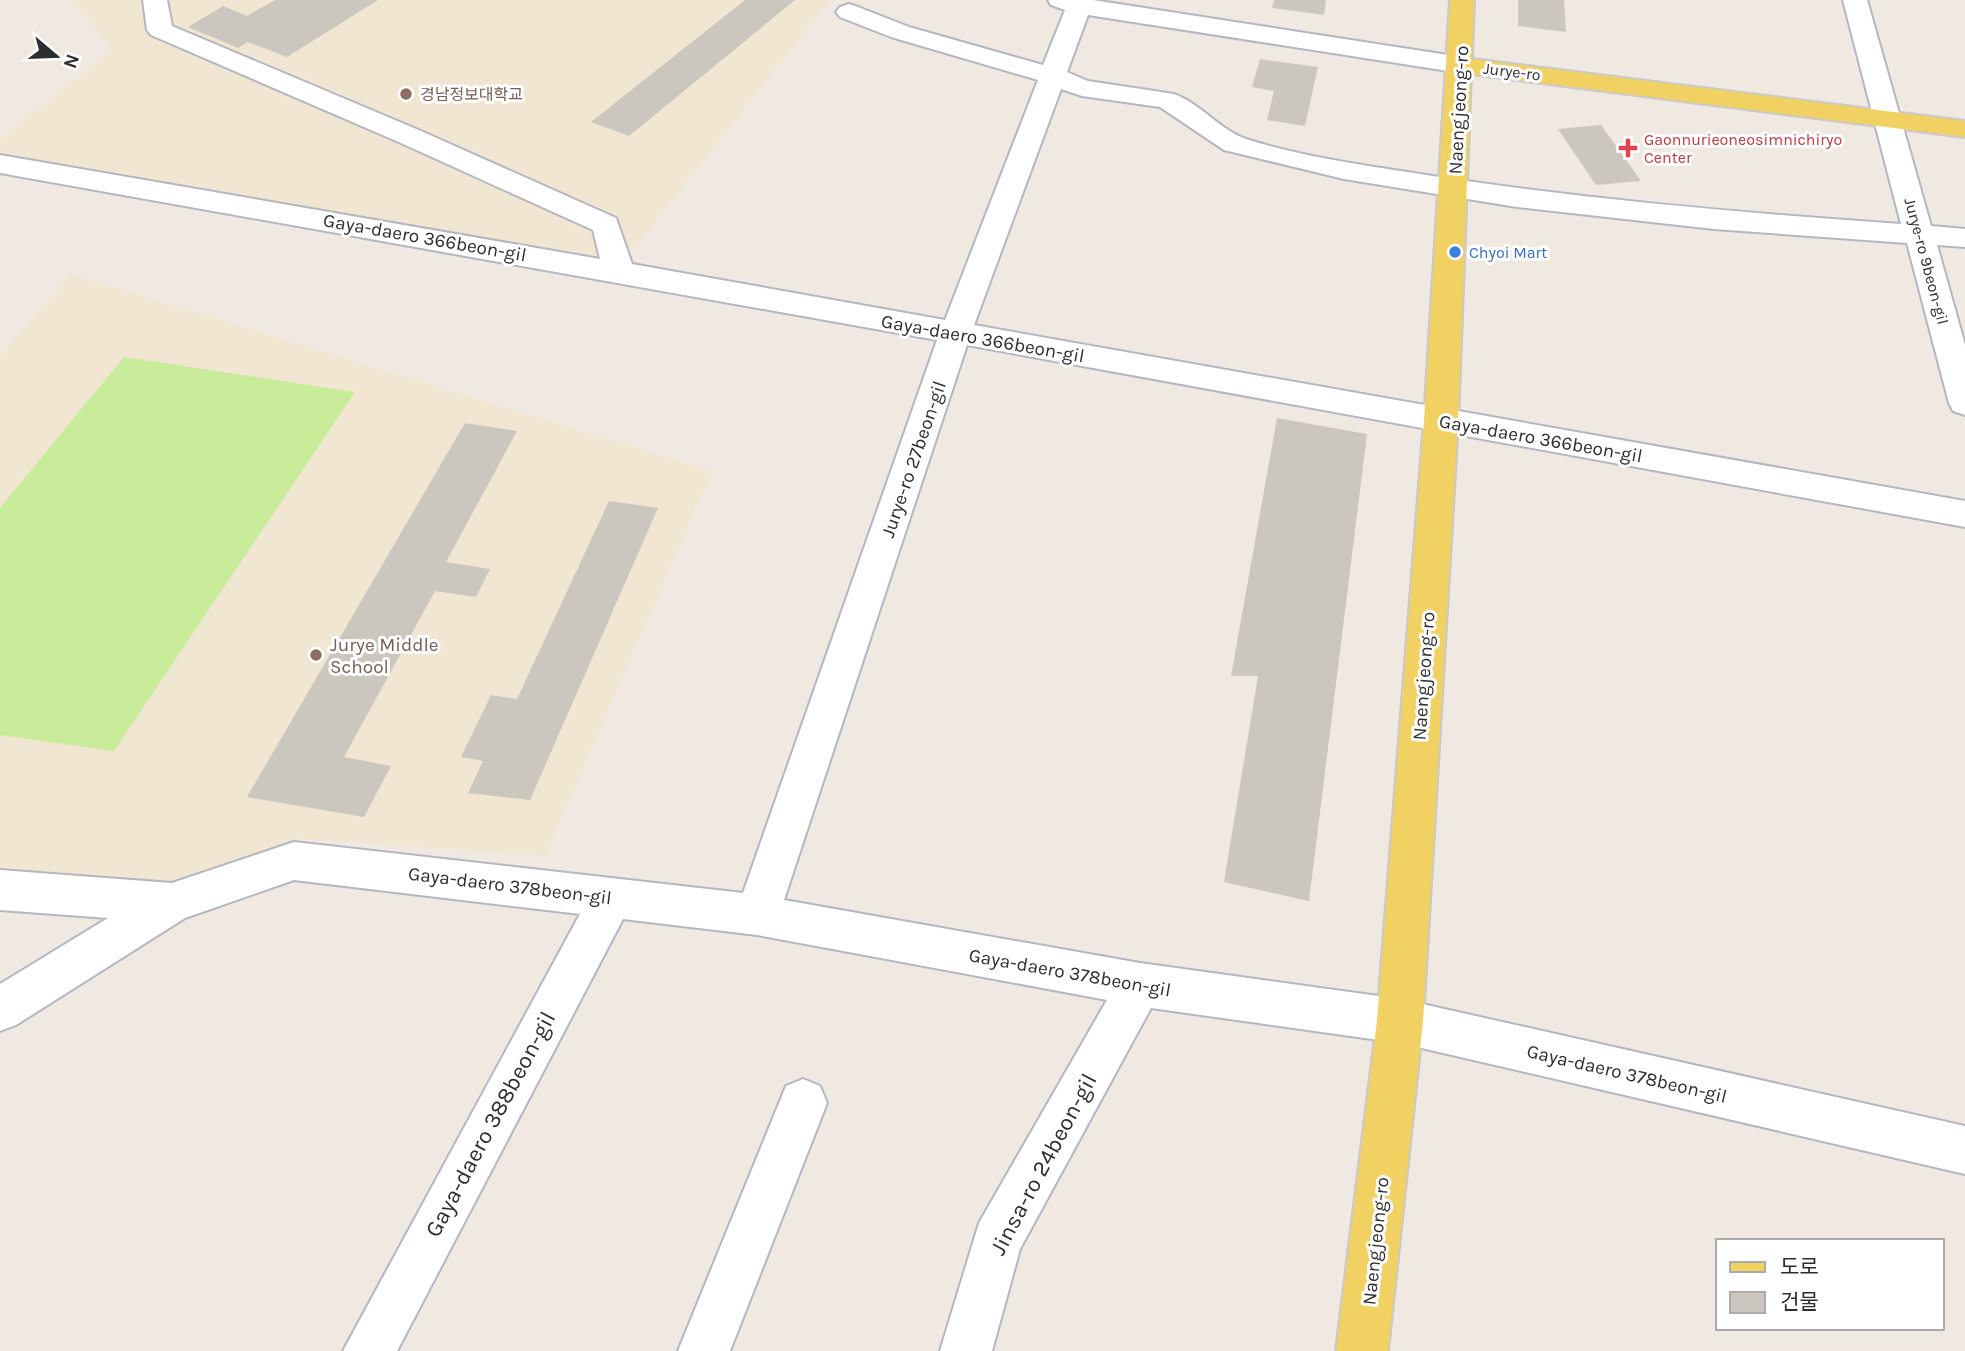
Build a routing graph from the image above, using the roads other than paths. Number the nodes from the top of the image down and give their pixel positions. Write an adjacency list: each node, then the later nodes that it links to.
1 (155, 0): 14 (street)
2 (1462, 0): 6 (main road, Naengjeong-ro)
3 (1855, 0): 8 (street, Jurye-ro 9beon-gil)
4 (1074, 2): 6 (street, Jurye-ro); 7 (street, Jurye-ro 27beon-gil)
5 (849, 12): 7 (street)
6 (1461, 65): 8 (main road, Jurye-ro); 11 (main road, Naengjeong-ro)
7 (1053, 76): 11 (street); 15 (street, Jurye-ro 27beon-gil)
8 (1889, 120): 9 (main road, Jurye-ro); 12 (street, Jurye-ro 9beon-gil)
9 (1965, 129)
10 (0, 164): 14 (street, Gaya-daero 366beon-gil)
11 (1454, 189): 12 (street); 17 (main road, Naengjeong-ro)
12 (1920, 237): 13 (street); 16 (street, Jurye-ro 9beon-gil)
13 (1965, 238)
14 (618, 270): 15 (street, Gaya-daero 366beon-gil)
15 (956, 334): 17 (street, Gaya-daero 366beon-gil); 22 (street, Jurye-ro 27beon-gil)
16 (1965, 403)
17 (1441, 421): 18 (street, Gaya-daero 366beon-gil); 25 (main road, Naengjeong-ro)
18 (1965, 514)
19 (0, 890): 21 (street, Gaya-daero 378beon-gil)
20 (612, 897): 21 (street, Gaya-daero 378beon-gil); 22 (street, Gaya-daero 378beon-gil); 28 (street, Gaya-daero 388beon-gil)
21 (172, 903): 24 (street, Gaya-daero 378beon-gil)
22 (757, 915): 23 (street, Gaya-daero 378beon-gil)
23 (1140, 985): 25 (street, Gaya-daero 378beon-gil); 30 (street, Jinsa-ro 24beon-gil)
24 (0, 1009)
25 (1400, 1021): 27 (street, Gaya-daero 378beon-gil); 31 (main road, Naengjeong-ro)
26 (803, 1103): 29 (street)
27 (1965, 1150)
28 (369, 1351)
29 (705, 1351)
30 (966, 1351)
31 (1363, 1351)

